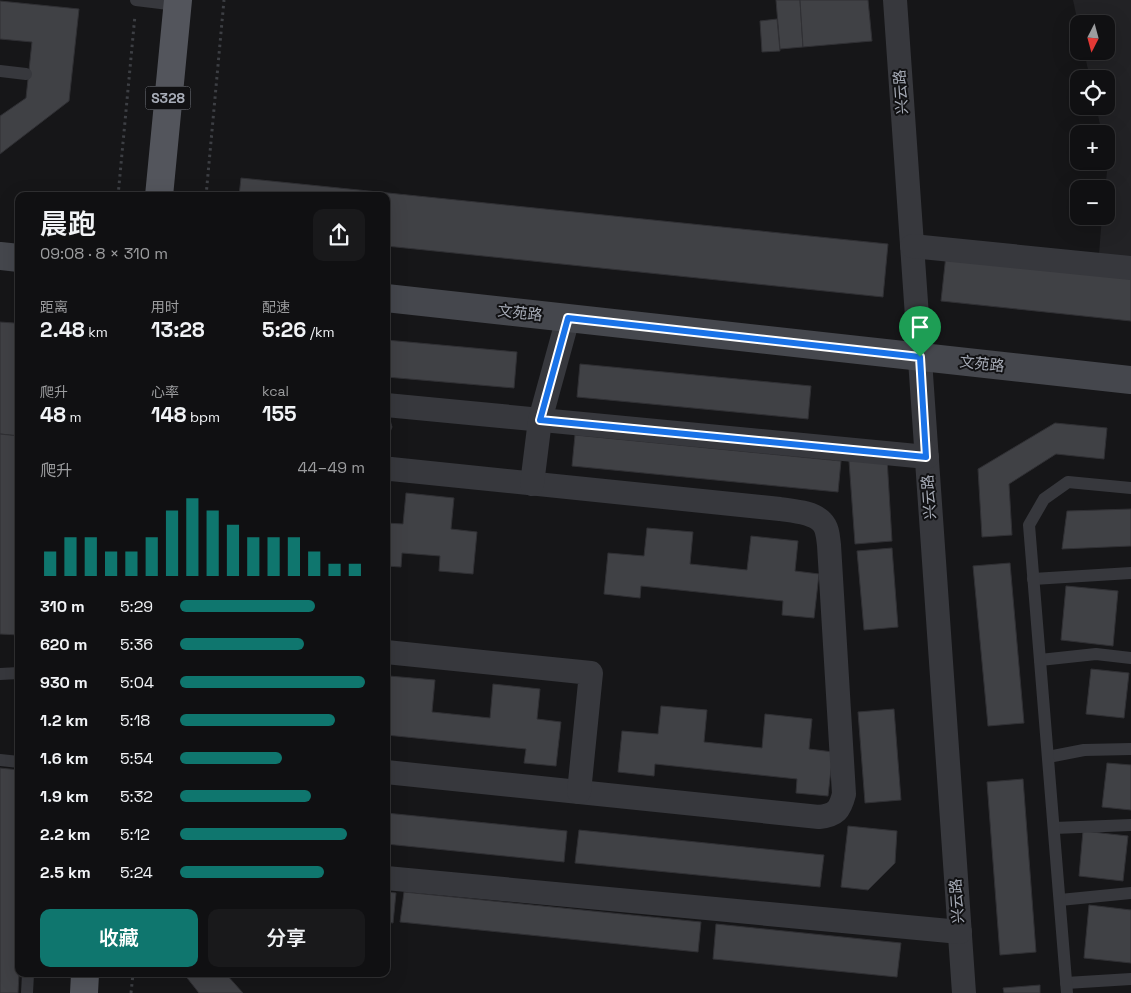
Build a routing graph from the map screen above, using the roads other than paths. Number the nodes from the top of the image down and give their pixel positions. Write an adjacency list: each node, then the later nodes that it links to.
1 (136, 0): 3 (lane)
2 (895, 0): 7 (street, 兴云路)
3 (177, 2): 6 (main road, S328)
4 (0, 71): 5 (lane)
5 (26, 74)
6 (159, 192)
7 (912, 246): 10 (street); 13 (street, 兴云路)
8 (0, 256): 9 (main road)
9 (15, 258)
10 (1131, 268)
11 (390, 298): 12 (main road, 文苑路)
12 (568, 318): 13 (main road, 文苑路); 16 (street)
13 (920, 357): 14 (main road, 文苑路); 17 (street, 兴云路)
14 (1131, 380)
15 (390, 405): 16 (street)
16 (540, 420): 17 (street); 19 (street)
17 (926, 457): 39 (street, 兴云路)
18 (390, 469): 19 (street)
19 (532, 484): 33 (street)
20 (1131, 488): 22 (lane)
21 (1131, 573): 22 (lane)
22 (1033, 579): 25 (lane)
23 (390, 652): 33 (street)
24 (1131, 658): 25 (lane)
25 (1040, 660): 29 (lane)
26 (15, 673): 27 (lane)
27 (0, 674)
28 (1131, 748): 29 (lane)
29 (1048, 757): 35 (lane)
30 (0, 760): 31 (lane)
31 (15, 762)
32 (390, 772): 33 (street)
33 (579, 792)
34 (1131, 825): 35 (lane)
35 (1054, 828): 38 (lane)
36 (390, 878): 39 (street)
37 (1131, 893): 38 (lane)
38 (1060, 900): 43 (lane)
39 (960, 932): 46 (street, 兴云路)
40 (28, 977): 44 (lane)
41 (85, 977): 45 (main road)
42 (1131, 979): 43 (lane)
43 (1067, 988)
44 (26, 993)
45 (84, 993)
46 (964, 993)

